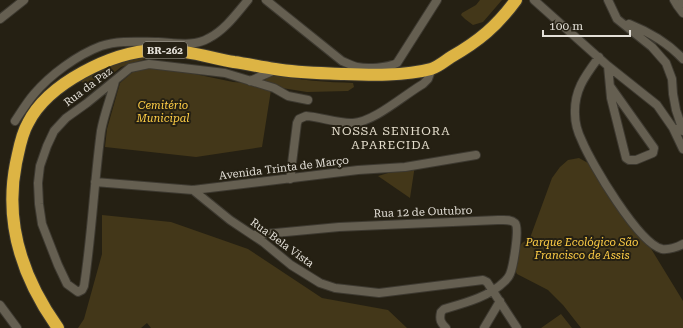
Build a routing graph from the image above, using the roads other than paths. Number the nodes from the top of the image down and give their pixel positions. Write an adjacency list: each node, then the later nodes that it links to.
1 (24, 0): 10 (street)
2 (248, 0): 12 (street)
3 (266, 0): 4 (street)
4 (437, 0)
5 (516, 0): 17 (highway, BR-262)
6 (534, 0): 13 (street)
7 (608, 0): 11 (street)
8 (678, 3): 9 (street)
9 (683, 13)
10 (0, 19)
11 (617, 19): 14 (street); 26 (street)
12 (158, 46): 15 (highway, BR-262); 24 (street); 38 (highway, BR-262)
13 (598, 57): 16 (street); 33 (street)
14 (683, 59)
15 (227, 60): 18 (highway, BR-262); 19 (street)
16 (608, 66): 22 (street); 25 (street)
17 (432, 68): 18 (highway, BR-262); 29 (street)
18 (276, 69): 21 (street)
19 (225, 73): 20 (street, Rua da Paz); 21 (street, Rua da Paz)
20 (115, 81): 30 (street); 30 (street, Rua da Paz)
21 (250, 82): 23 (street, Rua da Paz)
22 (610, 86): 22 (street)
23 (308, 100)
24 (15, 121)
25 (673, 128): 26 (street); 27 (street)
26 (683, 131)
27 (683, 150)
28 (476, 155): 29 (street, Avenida Trinta de Março)
29 (290, 179): 31 (street, Avenida Trinta de Março)
30 (95, 182): 31 (street, Avenida Trinta de Março)
31 (193, 190): 32 (street, Rua Bela Vista)
32 (254, 236): 34 (street, Rua Bela Vista); 34 (street, Rua 12 de Outubro)
33 (683, 244)
34 (493, 291): 35 (street); 39 (street, Rua 12 de Outubro)
35 (500, 301): 40 (street); 41 (street)
36 (0, 305): 37 (street)
37 (17, 328)
38 (58, 328)
39 (446, 328)
40 (484, 328)
41 (517, 328)

